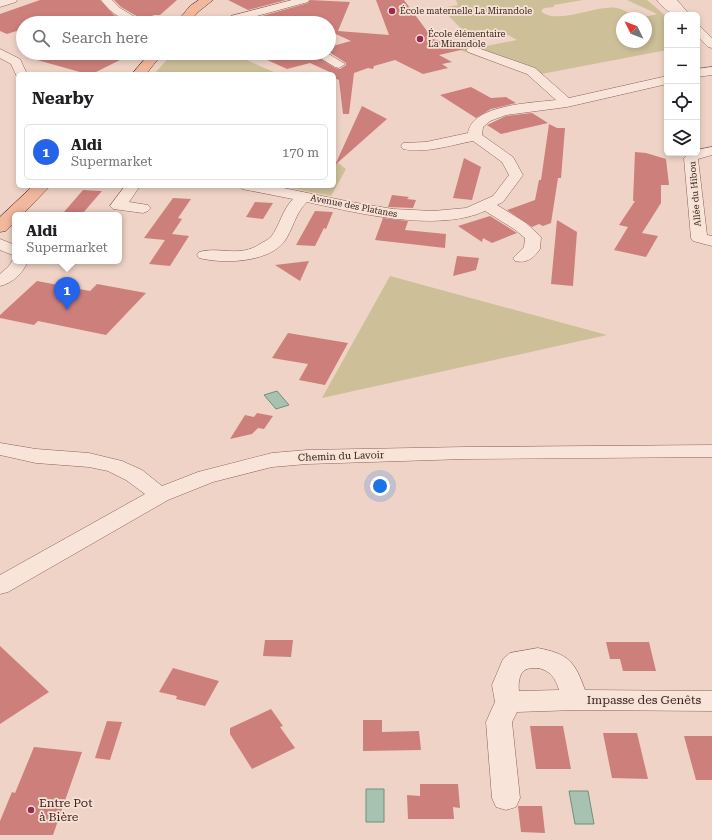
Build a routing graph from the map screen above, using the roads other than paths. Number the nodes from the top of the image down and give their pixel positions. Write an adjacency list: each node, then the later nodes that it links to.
1 (12, 0): 7 (street)
2 (106, 0): 10 (street)
3 (207, 0): 11 (main road); 12 (main road)
4 (304, 0): 13 (street)
5 (662, 0): 8 (street)
6 (671, 0): 9 (street)
7 (0, 4)
8 (677, 12)
9 (682, 12)
10 (126, 16)
11 (188, 16)
12 (197, 16)
13 (243, 16)
14 (700, 32): 15 (street)
15 (712, 45)
16 (472, 50): 27 (street)
17 (16, 51): 18 (street)
18 (2, 54): 23 (street)
19 (151, 60): 24 (main road)
20 (332, 60): 21 (street)
21 (340, 64)
22 (712, 70): 25 (street)
23 (20, 72)
24 (141, 72)
25 (700, 72)
26 (664, 81): 27 (street)
27 (567, 103): 28 (street)
28 (475, 136): 29 (street); 36 (street, Avenue des Platanes)
29 (408, 146)
30 (712, 151): 42 (street, Allée du Hibou)
31 (27, 188): 40 (main road)
32 (40, 188): 38 (main road)
33 (132, 188): 37 (street)
34 (258, 188): 35 (street, Avenue des Platanes)
35 (303, 196): 36 (street, Avenue des Platanes); 45 (street)
36 (486, 205): 46 (street)
37 (143, 208)
38 (15, 212)
39 (12, 215): 41 (main road)
40 (0, 216)
41 (0, 227)
42 (712, 241)
43 (0, 244): 44 (street)
44 (12, 250)
45 (205, 255)
46 (521, 258)
47 (19, 264): 48 (street)
48 (0, 281)
49 (0, 448): 51 (street)
50 (712, 451): 51 (street, Chemin du Lavoir)
51 (160, 495): 52 (street, Chemin du Lavoir)
52 (0, 586)
53 (576, 700): 54 (street, Impasse des Genêts); 55 (street, Impasse des Genêts); 55 (street, Impasse des Genêts)
54 (712, 701)
55 (508, 702): 56 (street)
56 (506, 798)

